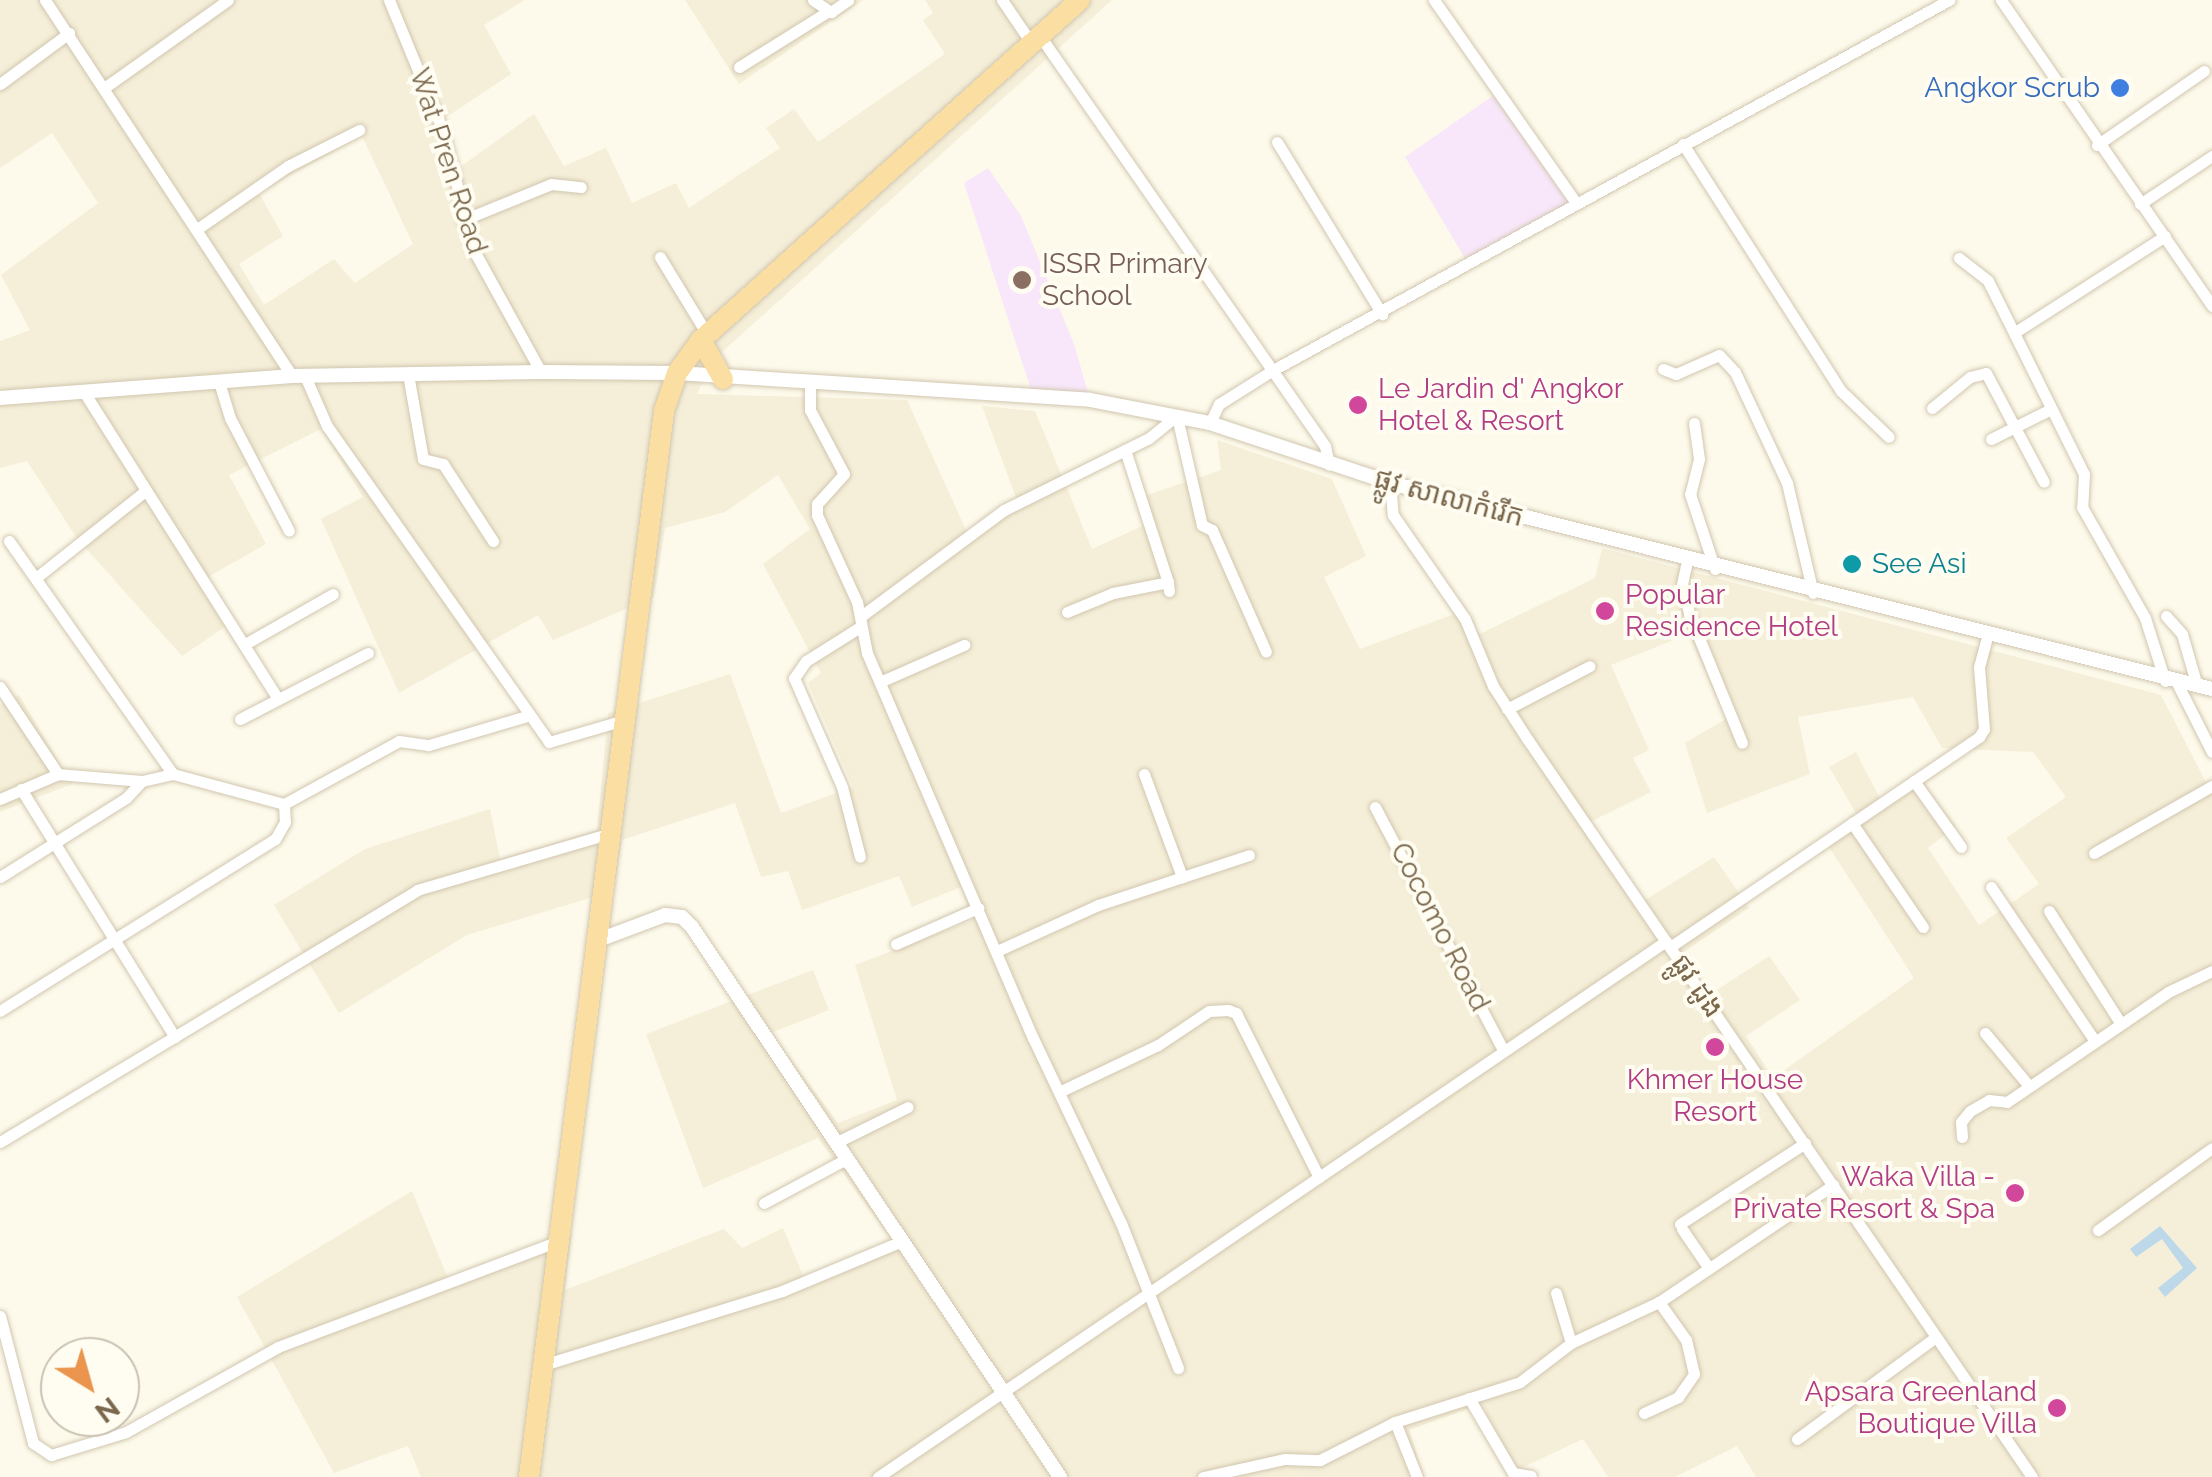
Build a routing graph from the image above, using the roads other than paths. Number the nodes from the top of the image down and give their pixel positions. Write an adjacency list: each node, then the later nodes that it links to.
1 (45, 0): 12 (street)
2 (228, 0): 17 (street)
3 (389, 0): 26 (street, Wat Pren Road)
4 (813, 0): 11 (street)
5 (848, 0): 11 (street)
6 (1002, 0): 13 (street)
7 (1080, 0): 13 (highway)
8 (1434, 0): 24 (street)
9 (1949, 0): 20 (street)
10 (2001, 0): 21 (street)
11 (827, 12): 14 (street)
12 (68, 33): 16 (street); 17 (street)
13 (1036, 40): 34 (highway); 36 (street)
14 (738, 67)
15 (2204, 71): 21 (street)
16 (0, 84)
17 (104, 88): 27 (street)
18 (359, 130): 27 (street)
19 (1277, 142): 32 (street)
20 (1683, 144): 24 (street); 52 (street)
21 (2097, 145): 25 (street)
22 (2212, 156): 25 (street)
23 (581, 187): 26 (street)
24 (1576, 203): 32 (street)
25 (2140, 204): 28 (street)
26 (463, 220): 37 (street, Wat Pren Road)
27 (200, 227): 40 (street)
28 (2165, 236): 31 (street); 33 (street)
29 (660, 256): 34 (street)
30 (1960, 258): 33 (street)
31 (2212, 306)
32 (1382, 314): 36 (street)
33 (2014, 333): 47 (street)
34 (704, 338): 38 (highway); 41 (highway)
35 (1662, 369): 65 (street)
36 (1272, 370): 50 (street); 55 (street)
37 (541, 372): 38 (street, ផ្លូវ សាលាកំរើក); 39 (street, ផ្លូវ សាលាកំរើក)
38 (677, 373): 41 (street, ផ្លូវ សាលាកំរើក); 85 (highway)
39 (408, 374): 40 (street, ផ្លូវ សាលាកំរើក); 61 (street)
40 (298, 376): 43 (street, ផ្លូវ សាលាកំរើក); 83 (street)
41 (723, 378): 42 (street, ផ្លូវ សាលាកំរើក)
42 (810, 386): 48 (street, ផ្លូវ សាលាកំរើក); 69 (street)
43 (221, 391): 44 (street, ផ្លូវ សាលាកំរើក); 59 (street)
44 (84, 392): 45 (street, ផ្លូវ សាលាកំរើក); 57 (street)
45 (0, 398)
46 (1932, 408): 51 (street)
47 (2051, 409): 51 (street); 77 (street)
48 (1176, 417): 50 (street, ផ្លូវ សាលាកំរើក); 54 (street); 73 (street)
49 (1694, 422): 63 (street)
50 (1210, 423): 55 (street, ផ្លូវ សាលាកំរើក)
51 (2015, 426): 53 (street); 56 (street)
52 (1889, 437)
53 (1991, 439)
54 (1124, 450): 67 (street); 69 (street)
55 (1329, 465): 58 (street, ផ្លូវ សាលាកំរើក)
56 (2044, 482)
57 (144, 492): 64 (street); 71 (street)
58 (1389, 493): 62 (street, ផ្លូវ សាលាកំរើក); 82 (street, ផ្លូវ ដូង)
59 (289, 531)
60 (10, 541): 64 (street)
61 (493, 541)
62 (1687, 561): 63 (street, ផ្លូវ សាលាកំរើក); 86 (street)
63 (1715, 568): 65 (street, ផ្លូវ សាលាកំរើក)
64 (37, 577): 89 (street)
65 (1813, 593): 70 (street, ផ្លូវ សាលាកំរើក)
66 (334, 594): 71 (street)
67 (1067, 612)
68 (2166, 616): 79 (street)
69 (860, 622): 76 (street); 104 (street)
70 (1987, 637): 77 (street, ផ្លូវ សាលាកំរើក); 92 (street)
71 (245, 644): 80 (street)
72 (964, 645): 76 (street)
73 (1266, 652)
74 (368, 653): 80 (street)
75 (1590, 666): 82 (street)
76 (882, 681): 108 (street)
77 (2171, 682): 79 (street, ផ្លូវ សាលាកំរើក); 87 (street)
78 (0, 687): 81 (street)
79 (2204, 688)
80 (278, 700): 84 (street)
81 (4, 703): 88 (street)
82 (1508, 709): 114 (street, ផ្លូវ ដូង)
83 (530, 715): 85 (street); 96 (street)
84 (240, 719)
85 (624, 720): 99 (highway)
86 (1742, 742)
87 (2212, 752)
88 (58, 774): 91 (street); 94 (street)
89 (173, 774): 91 (street); 96 (street)
90 (1144, 774): 106 (street)
91 (142, 781): 100 (street)
92 (1914, 782): 98 (street); 101 (street)
93 (2212, 786): 102 (street)
94 (21, 789): 95 (street); 100 (street)
95 (0, 799)
96 (284, 804): 112 (street)
97 (1375, 806): 122 (street, Cocomo Road)
98 (1852, 823): 110 (street); 114 (street)
99 (611, 833): 111 (highway); 120 (street)
100 (55, 844): 105 (street); 112 (street)
101 (1961, 847)
102 (2094, 853)
103 (1248, 855): 106 (street)
104 (860, 857)
105 (0, 877)
106 (1182, 877): 115 (street)
107 (1991, 887): 121 (street)
108 (978, 908): 113 (street); 115 (street)
109 (2048, 911): 118 (street)
110 (1923, 927)
111 (596, 940): 128 (street); 136 (highway)
112 (116, 941): 117 (street); 120 (street)
113 (896, 944)
114 (1668, 944): 122 (street); 129 (street, ផ្លូវ ដូង)
115 (997, 951): 124 (street)
116 (2212, 971): 118 (street)
117 (0, 1011)
118 (2120, 1024): 121 (street)
119 (1986, 1033): 123 (street)
120 (175, 1037): 127 (street)
121 (2095, 1041): 123 (street)
122 (1502, 1050): 132 (street)
123 (2028, 1086): 126 (street)
124 (1059, 1092): 132 (street); 139 (street)
125 (908, 1107): 128 (street)
126 (1962, 1137)
127 (0, 1142)
128 (834, 1142): 131 (street)
129 (1805, 1144): 133 (street, ផ្លូវ ដូង); 138 (street)
130 (2212, 1148): 135 (street)
131 (846, 1159): 134 (street); 137 (street)
132 (1319, 1177): 139 (street)
133 (1833, 1185): 138 (street); 143 (street, ផ្លូវ ដូង)
134 (764, 1204)
135 (2098, 1230)
136 (558, 1242): 142 (street); 145 (highway)
137 (902, 1242): 145 (street); 147 (street)
138 (1708, 1267): 141 (street)
139 (1150, 1291): 146 (street); 147 (street)
140 (1556, 1293): 144 (street)
141 (1658, 1302): 144 (street); 149 (street)
142 (0, 1317)
143 (1936, 1337): 151 (street); 158 (street, ផ្លូវ ដូង)
144 (1571, 1344): 148 (street)
145 (543, 1365): 153 (highway)
146 (1178, 1368)
147 (1003, 1392): 154 (street); 155 (street)
148 (1468, 1398): 150 (street); 152 (street)
149 (1644, 1413)
150 (1395, 1422): 156 (street); 157 (street)
151 (1797, 1439)
152 (1531, 1476)
153 (528, 1477)
154 (878, 1477)
155 (1060, 1477)
156 (1202, 1477)
157 (1417, 1477)
158 (2032, 1477)

